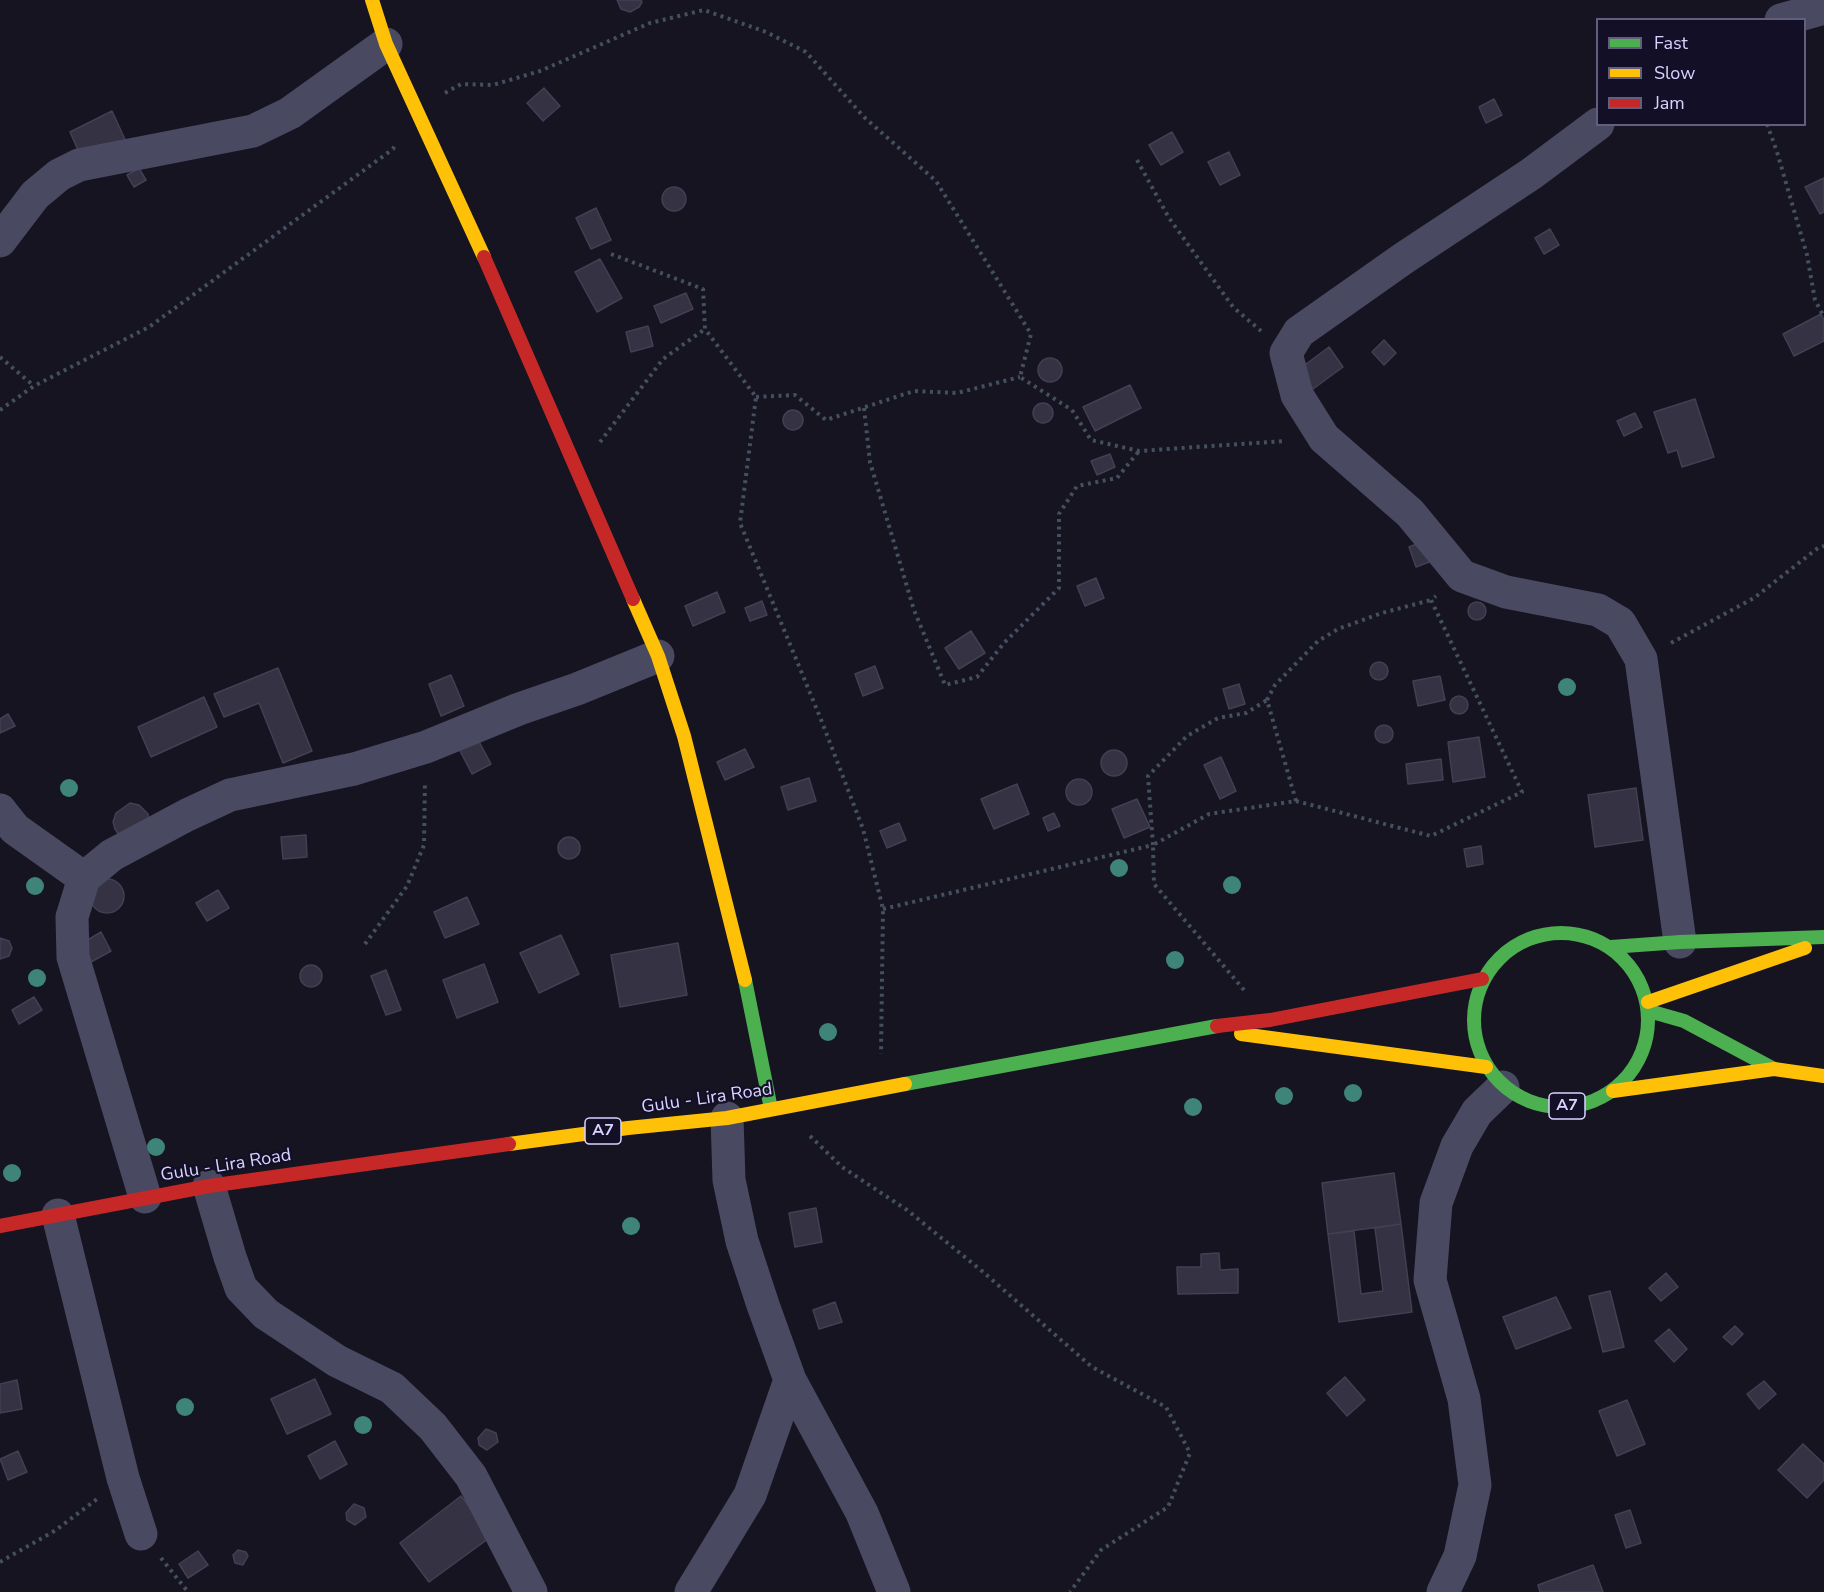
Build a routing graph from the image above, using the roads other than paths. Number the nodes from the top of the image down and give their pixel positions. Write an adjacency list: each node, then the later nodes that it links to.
1 (372, 0): 4 (main road)
2 (1824, 8): 3 (street)
3 (1788, 18)
4 (386, 44): 6 (street); 7 (main road)
5 (1596, 125): 11 (street)
6 (0, 241)
7 (658, 656): 9 (street); 20 (main road)
8 (0, 810): 9 (street)
9 (84, 878): 23 (street)
10 (1824, 939): 11 (main road, A7); 14 (main road, A7)
11 (1680, 942): 12 (main road, A7)
12 (1611, 947): 13 (main road, A7); 14 (main road, A7)
13 (1482, 980): 15 (main road, A7); 18 (main road, A7)
14 (1648, 1006): 16 (main road); 19 (main road, A7)
15 (1204, 1028): 18 (main road, A7); 20 (main road, Gulu - Lira Road / A7)
16 (1774, 1069): 17 (main road); 19 (main road)
17 (1824, 1076)
18 (1494, 1077): 19 (main road, A7); 31 (street)
19 (1612, 1091)
20 (771, 1109): 21 (main road, Gulu - Lira Road / A7)
21 (727, 1118): 22 (main road, Gulu - Lira Road / A7); 26 (street)
22 (209, 1186): 23 (main road, Gulu - Lira Road / A7); 28 (street)
23 (145, 1197): 24 (main road, Gulu - Lira Road / A7)
24 (58, 1215): 25 (main road, Gulu - Lira Road / A7); 27 (street)
25 (0, 1226)
26 (790, 1380): 29 (street); 30 (street)
27 (141, 1534)
28 (531, 1592)
29 (691, 1592)
30 (894, 1592)
31 (1443, 1592)

